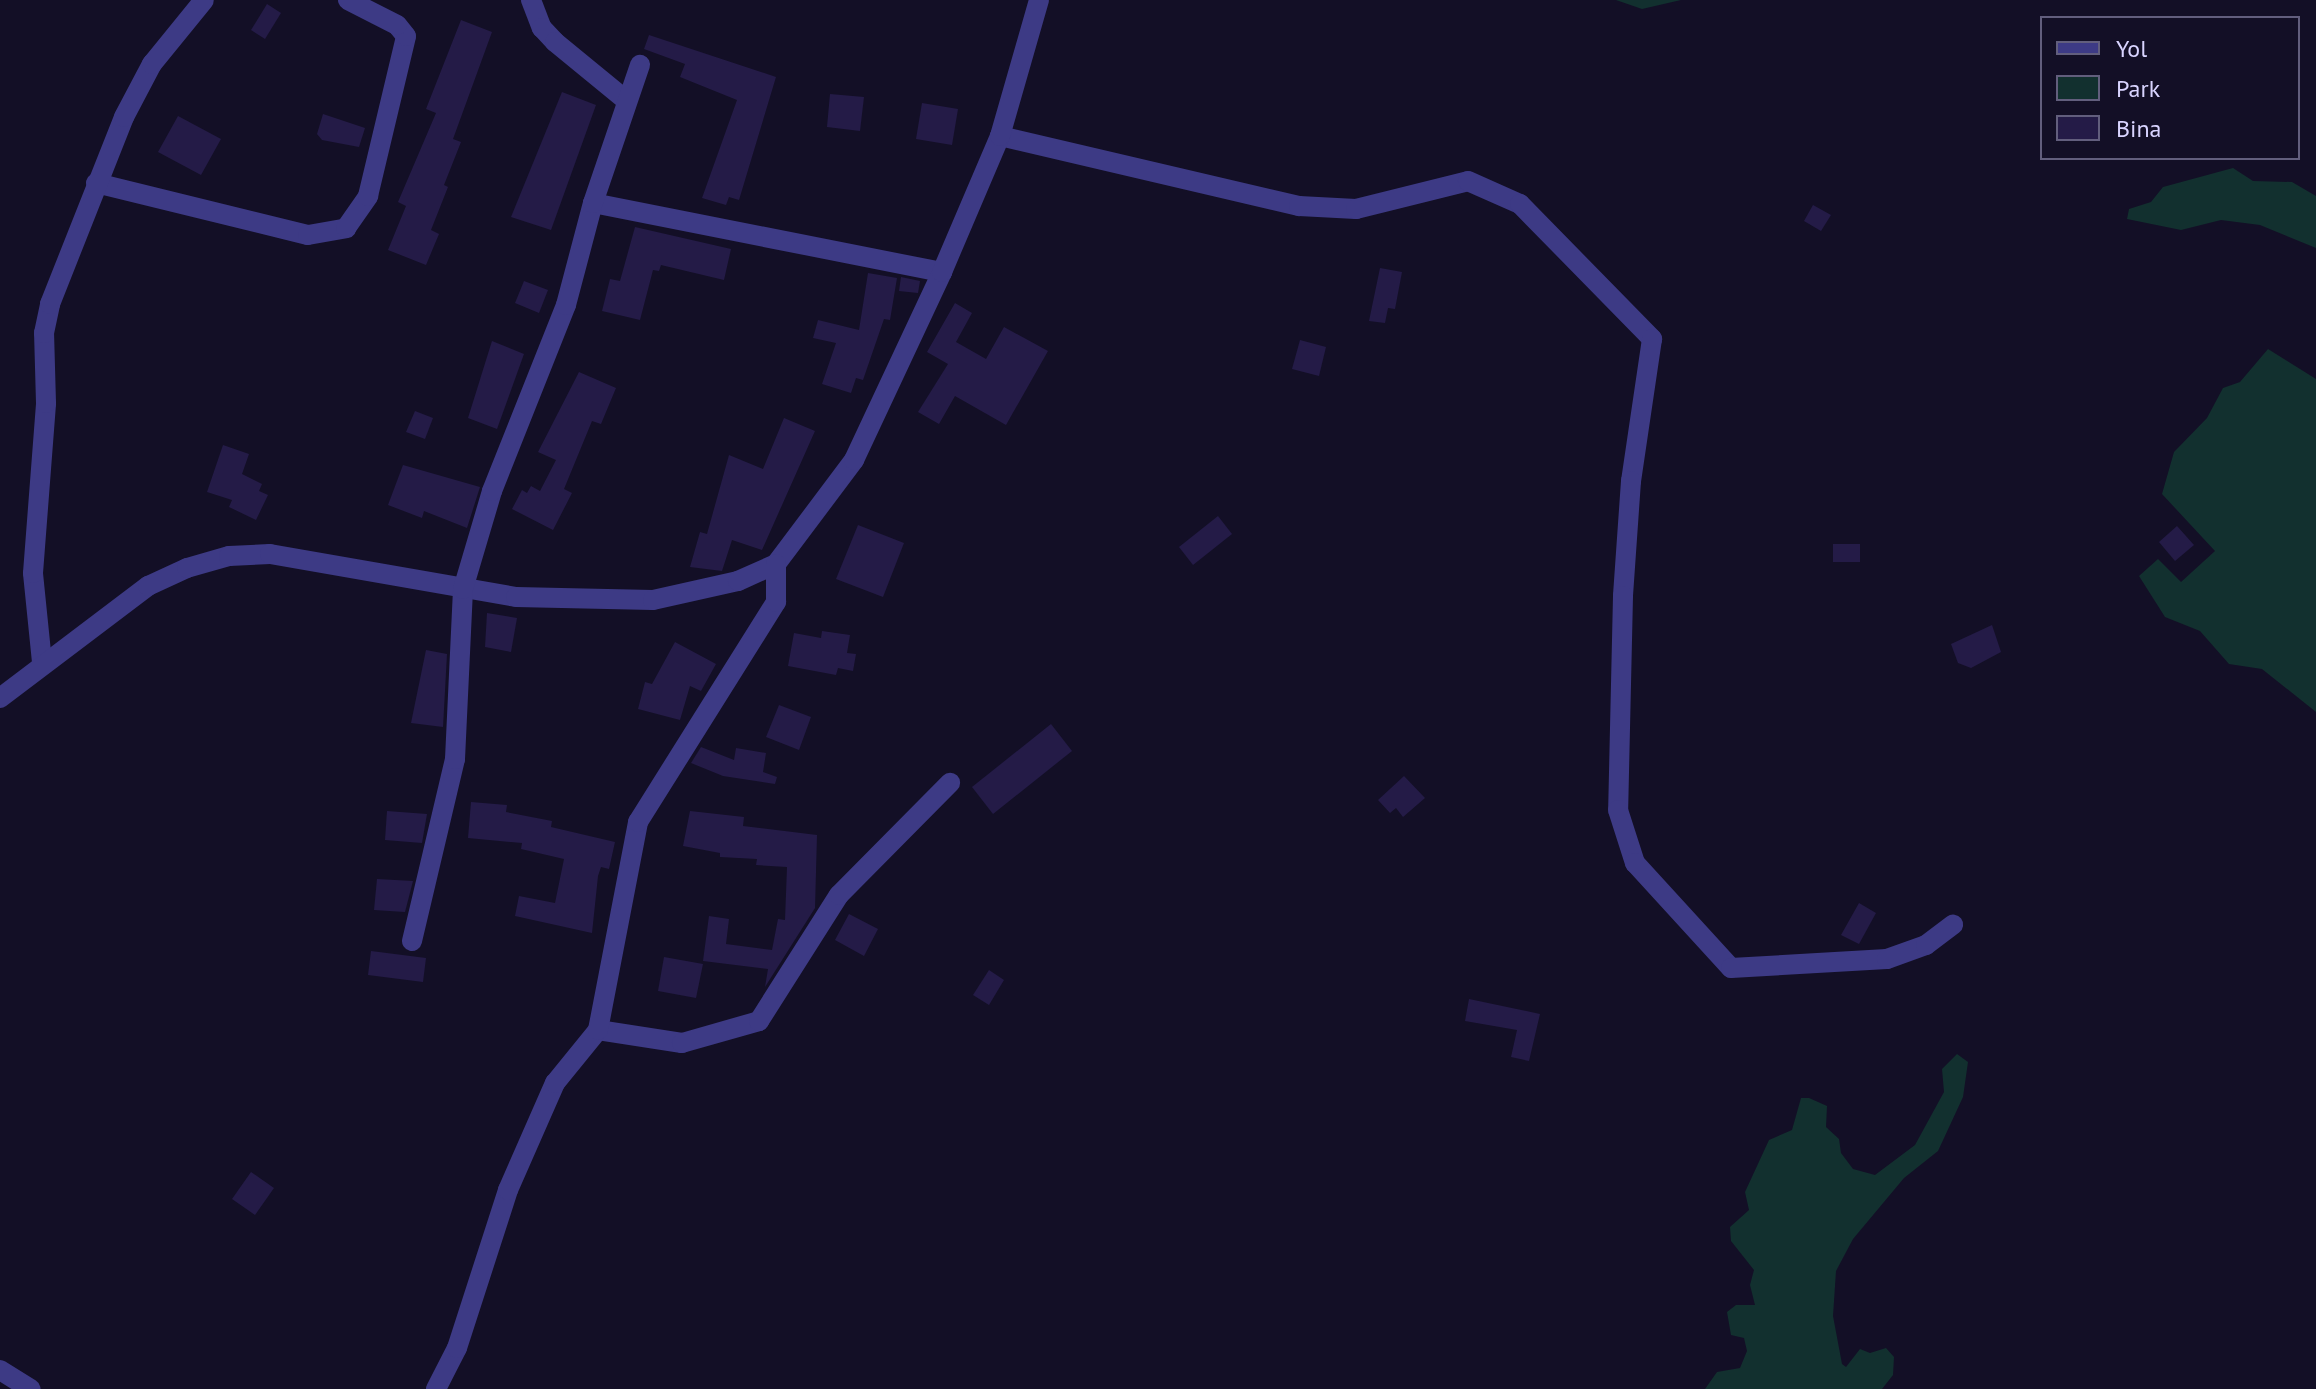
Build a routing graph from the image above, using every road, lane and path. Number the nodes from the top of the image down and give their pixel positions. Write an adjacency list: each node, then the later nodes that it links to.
1 (204, 0): 8 (street)
2 (348, 0): 8 (street)
3 (531, 0): 6 (street)
4 (1039, 0): 7 (street)
5 (640, 65): 6 (street)
6 (627, 101): 9 (street)
7 (1000, 136): 10 (street); 16 (street)
8 (96, 183): 13 (street)
9 (593, 203): 10 (street); 12 (street)
10 (942, 272): 11 (street)
11 (776, 564): 12 (street); 18 (street)
12 (463, 589): 13 (street); 17 (street)
13 (42, 662): 14 (street)
14 (0, 698)
15 (950, 783): 18 (street)
16 (1953, 925)
17 (412, 941)
18 (598, 1030): 21 (street)
19 (0, 1370): 20 (street)
20 (30, 1389)
21 (436, 1389)

